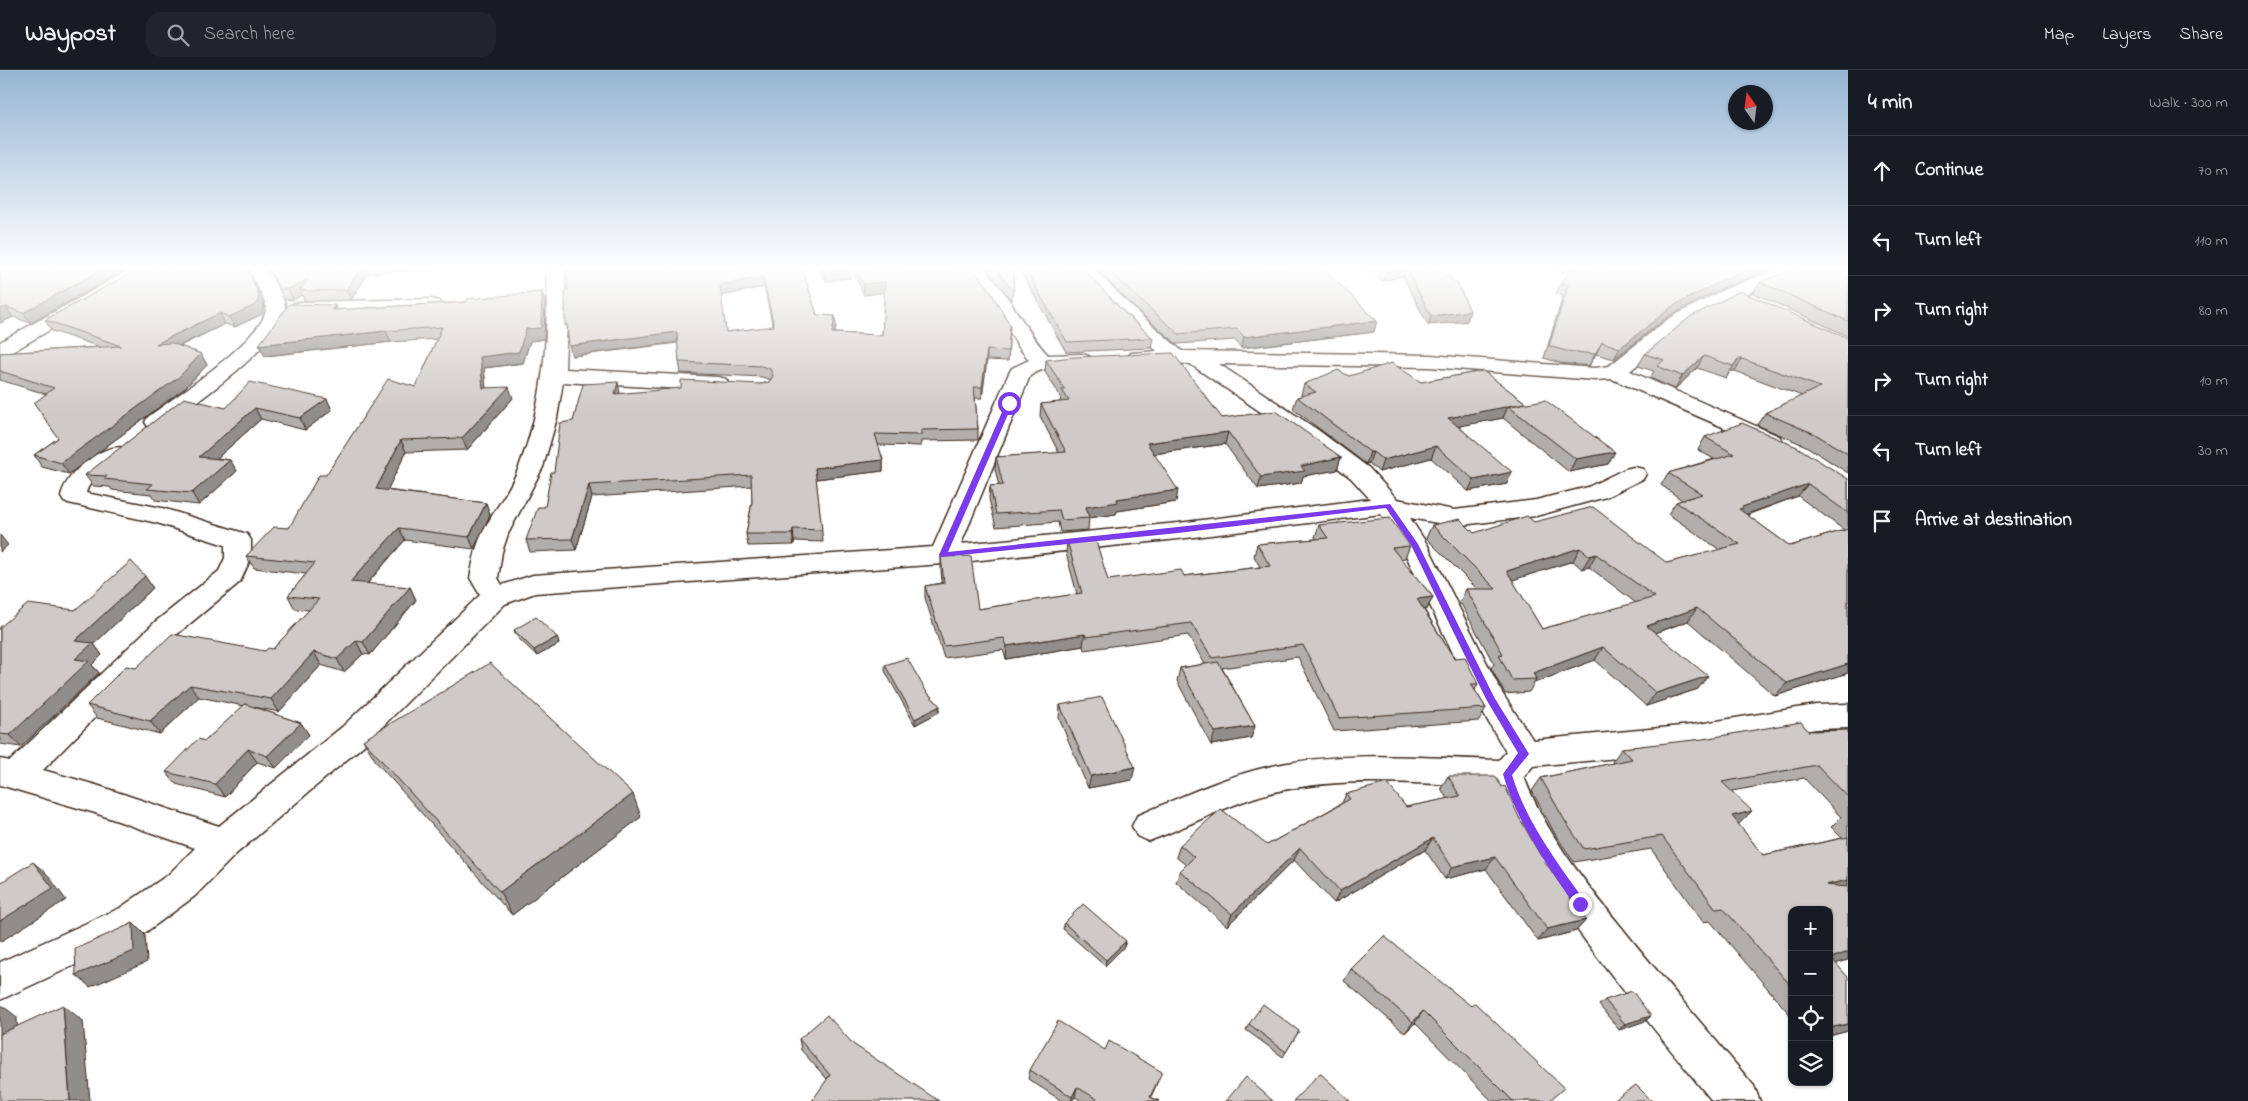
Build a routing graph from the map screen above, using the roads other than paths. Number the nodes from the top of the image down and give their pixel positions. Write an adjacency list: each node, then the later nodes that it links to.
1 (60, 316): 7 (street)
2 (274, 316): 20 (street)
3 (557, 316): 11 (street)
4 (1010, 316): 9 (street)
5 (1130, 316): 8 (street)
6 (1688, 316): 10 (street)
7 (0, 351)
8 (1183, 356): 9 (street); 10 (street); 15 (street)
9 (1042, 362): 16 (street)
10 (1615, 372): 13 (street)
11 (555, 376): 12 (street); 17 (street)
12 (738, 385)
13 (1789, 449)
14 (1634, 474): 15 (street)
15 (1388, 505): 16 (street); 19 (street)
16 (942, 555): 17 (street)
17 (495, 597): 22 (street)
18 (1848, 716): 19 (street)
19 (1516, 764): 21 (street); 24 (street)
20 (9, 774): 22 (street)
21 (1149, 826)
22 (224, 843): 23 (street)
23 (0, 980)
24 (1739, 1101)

